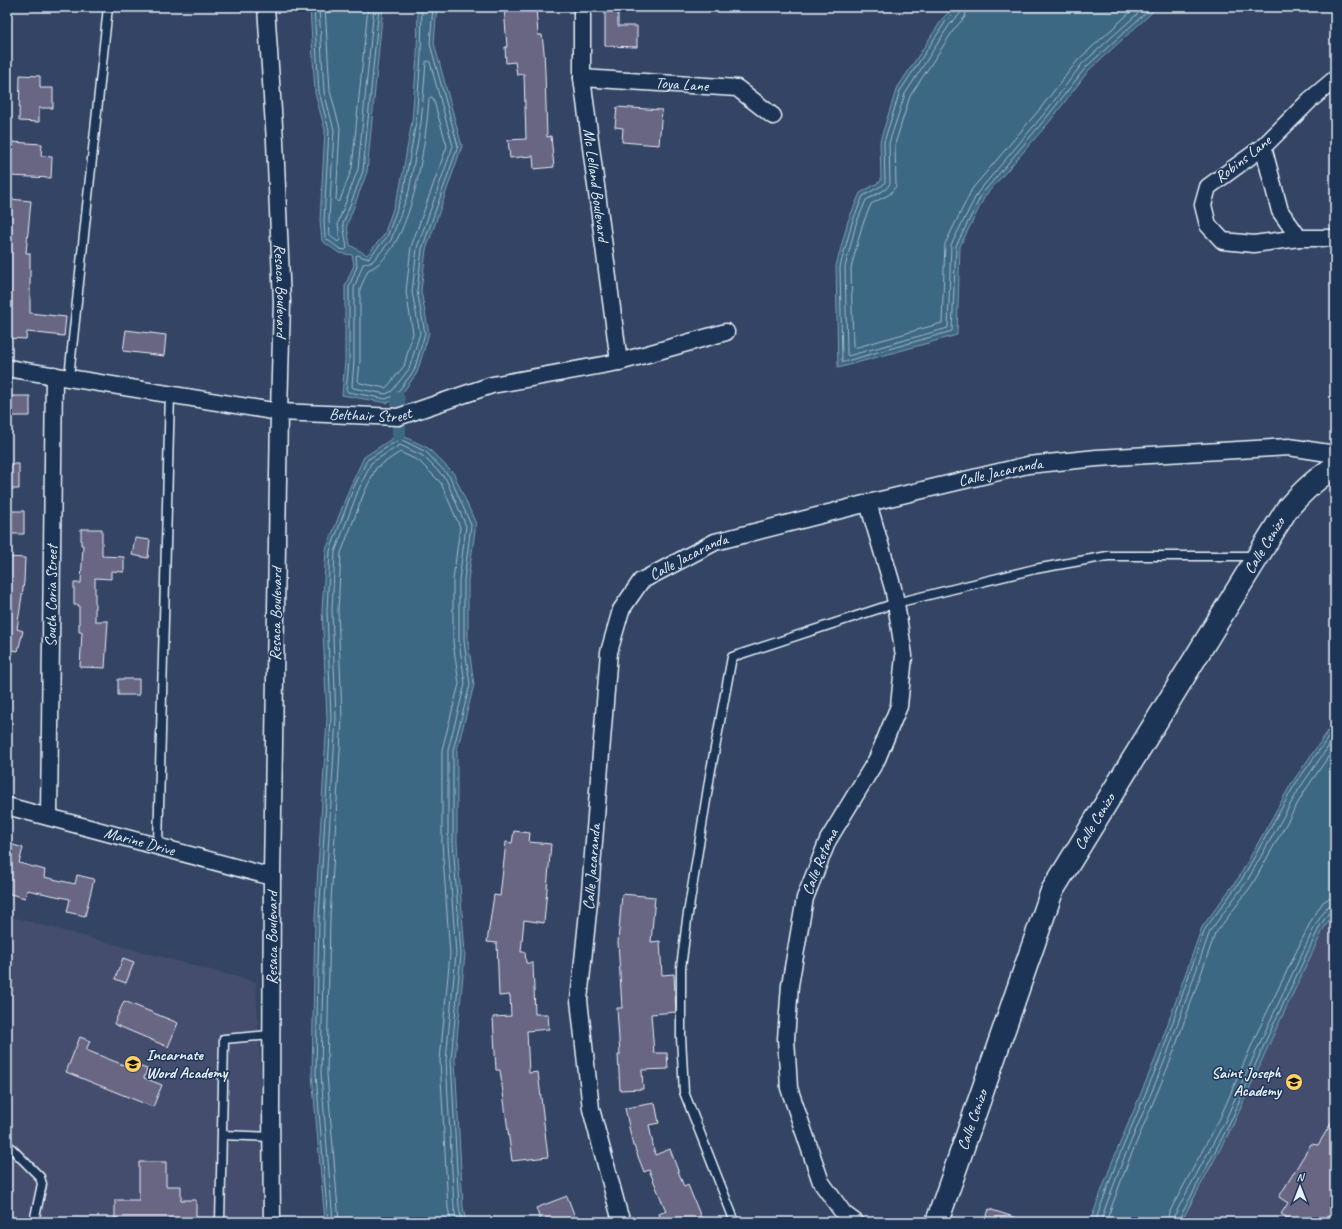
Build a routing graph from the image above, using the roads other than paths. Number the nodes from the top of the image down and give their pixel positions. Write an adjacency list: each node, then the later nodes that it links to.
1 (108, 7): 13 (lane)
2 (266, 7): 15 (street, Resaca Boulevard)
3 (582, 7): 4 (street, Mc Lelland Boulevard)
4 (582, 78): 6 (street, Toya Lane); 11 (street, Mc Lelland Boulevard)
5 (1335, 79): 7 (street, Robins Lane)
6 (772, 116)
7 (1263, 147): 8 (street); 8 (street, Robins Lane)
8 (1299, 238): 9 (street, Robins Lane)
9 (1335, 238)
10 (726, 332): 11 (street, Belthair Street)
11 (619, 362): 15 (street, Belthair Street)
12 (7, 368): 13 (street, Belthair Street)
13 (62, 376): 14 (street, Belthair Street); 22 (street, South Coria Street)
14 (170, 393): 15 (street, Belthair Street); 23 (lane)
15 (279, 412): 24 (street, Resaca Boulevard)
16 (1335, 454): 18 (street, Calle Jacaranda)
17 (1335, 467): 19 (street, Calle Cenizo)
18 (868, 503): 20 (street, Calle Retama); 32 (street, Calle Jacaranda)
19 (1258, 556): 20 (lane); 35 (street, Calle Cenizo)
20 (896, 603): 33 (lane); 34 (street, Calle Retama)
21 (7, 806): 22 (street, Marine Drive)
22 (49, 817): 23 (street, Marine Drive)
23 (158, 845): 24 (street, Marine Drive)
24 (272, 877): 25 (street, Resaca Boulevard)
25 (271, 1035): 26 (lane); 27 (street, Resaca Boulevard)
26 (222, 1135): 27 (lane); 30 (lane)
27 (271, 1137): 31 (street, Resaca Boulevard)
28 (7, 1144): 29 (lane)
29 (34, 1222)
30 (220, 1222)
31 (272, 1222)
32 (623, 1222)
33 (735, 1222)
34 (855, 1222)
35 (937, 1222)

